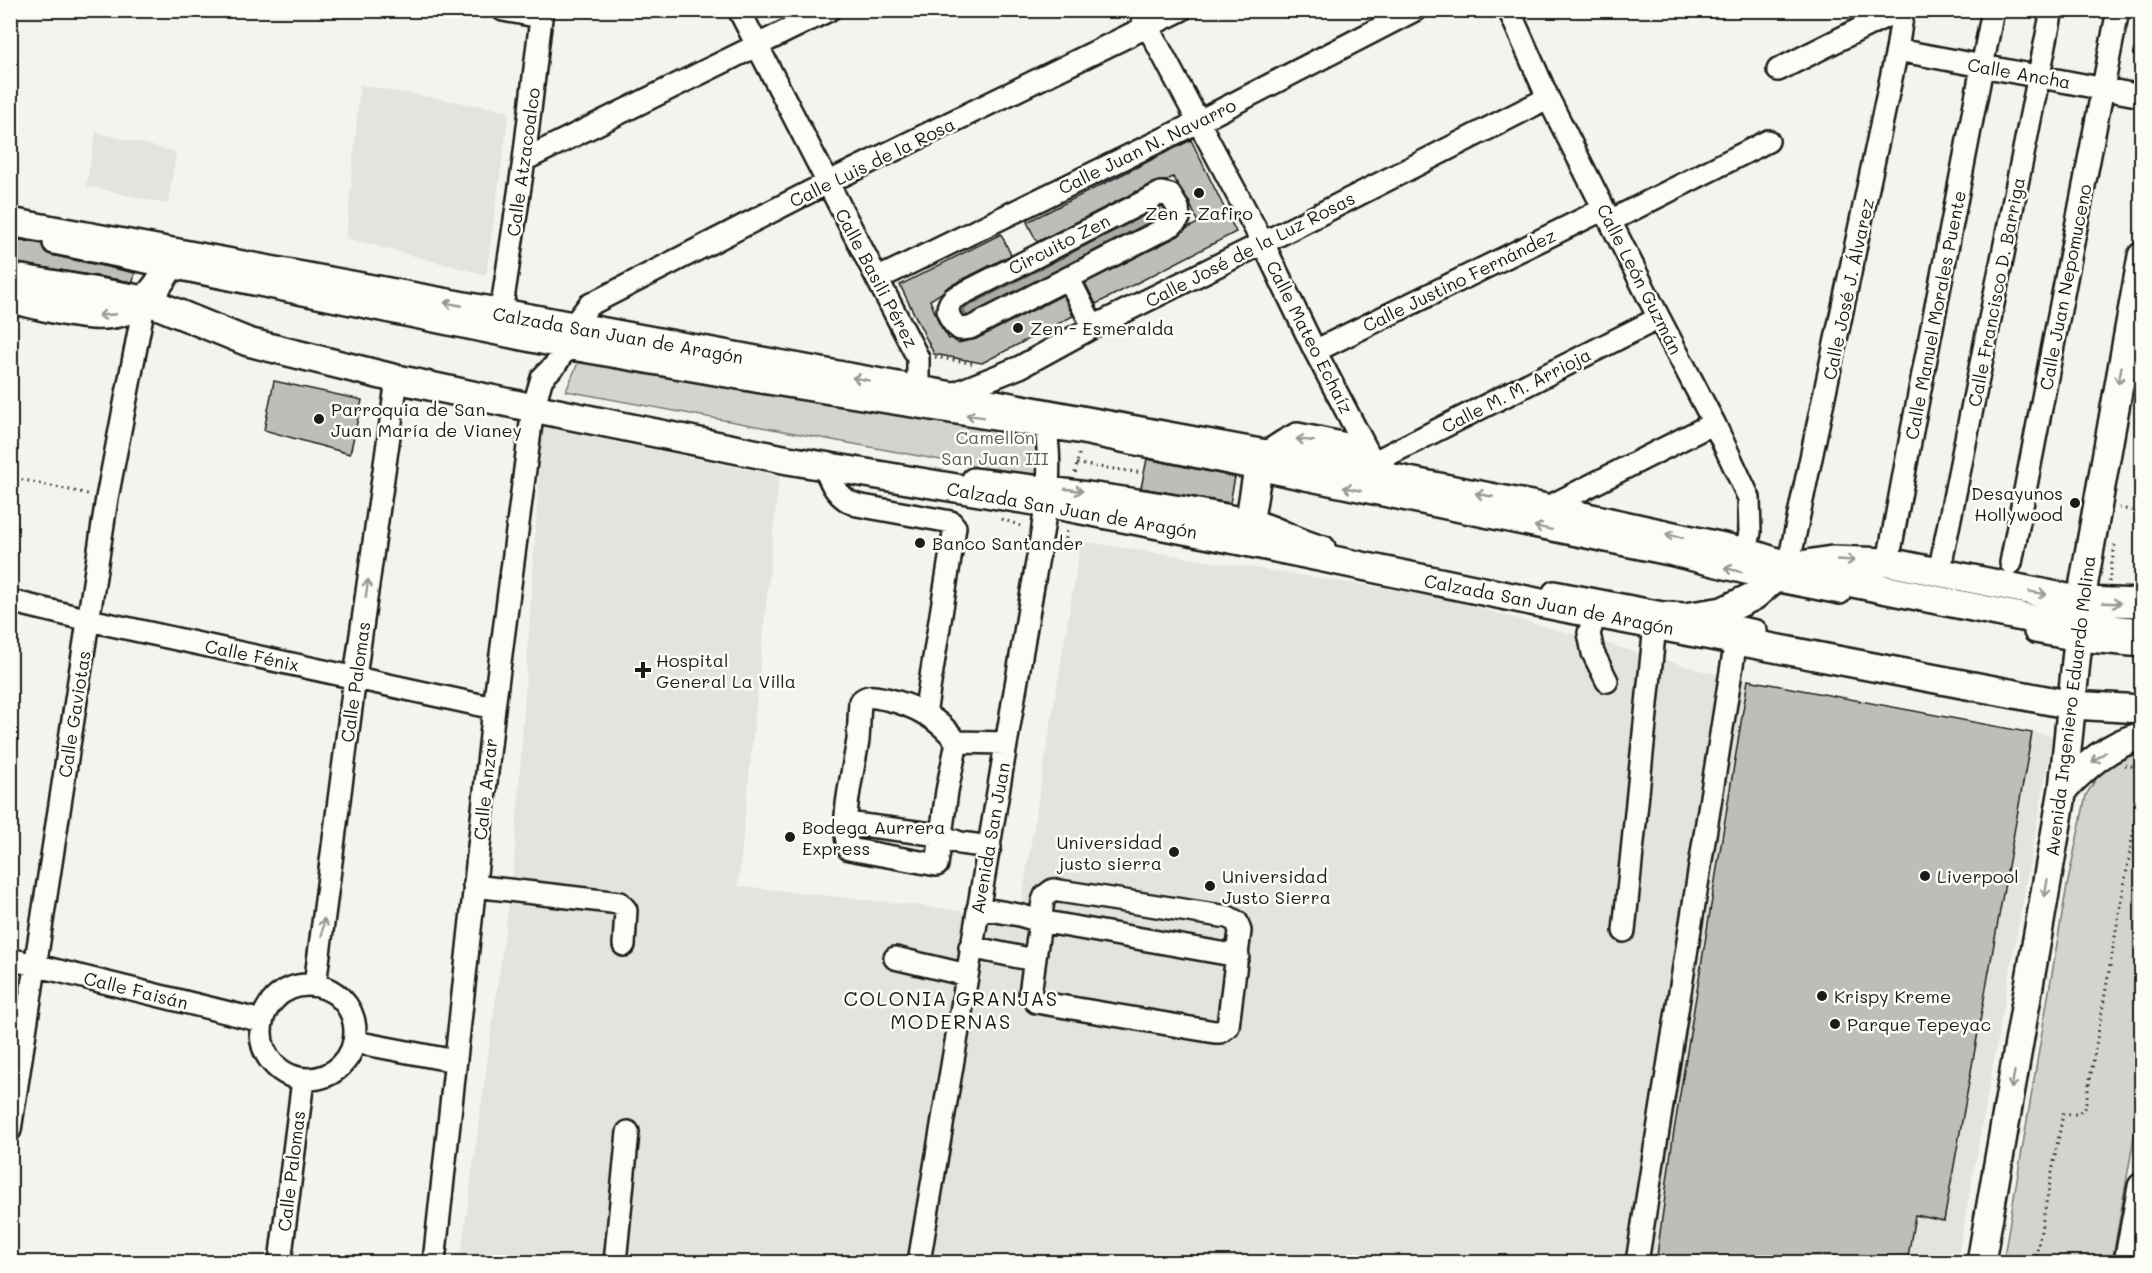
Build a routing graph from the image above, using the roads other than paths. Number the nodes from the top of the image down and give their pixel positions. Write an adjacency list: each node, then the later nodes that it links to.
1 (503, 10): 12 (street)
2 (739, 10): 14 (street, Calle Basili Pérez)
3 (829, 10): 14 (street)
4 (1181, 10): 13 (street, Calle Luis de la Rosa)
5 (1414, 10): 22 (street, Calle Juan N. Navarro)
6 (1509, 10): 21 (street, Calle León Guzmán)
7 (1898, 10): 17 (street)
8 (1903, 10): 15 (street, Calle José J. Álvarez)
9 (1994, 10): 16 (street, Calle Manuel Morales Puente)
10 (2052, 10): 18 (street, Calle Francisco D. Barriga)
11 (2118, 10): 19 (street, Calle Juan Nepomuceno)
12 (542, 14): 24 (street, Calle Atzacoalco)
13 (1144, 19): 22 (street, Calle Mateo Echaíz); 25 (street, Calle Luis de la Rosa)
14 (758, 47): 24 (street); 25 (street, Calle Basili Pérez)
15 (1898, 50): 16 (street, Calle Ancha); 59 (street, Calle José J. Álvarez)
16 (1983, 67): 18 (street, Calle Ancha); 56 (street, Calle Manuel Morales Puente)
17 (1778, 70)
18 (2040, 77): 19 (street, Calle Ancha); 58 (street, Calle Francisco D. Barriga)
19 (2104, 89): 20 (street, Calle Ancha); 57 (street, Calle Juan Nepomuceno)
20 (2142, 96)
21 (1548, 98): 26 (street, Calle León Guzmán); 29 (street, Calle José de la Luz Rosas)
22 (1198, 122): 29 (street, Calle Mateo Echaíz); 34 (street, Calle Juan N. Navarro)
23 (1768, 141): 26 (street, Calle Justino Fernández)
24 (524, 160): 38 (street, Calle Atzacoalco)
25 (827, 183): 34 (street, Calle Basili Pérez); 41 (street, Calle Luis de la Rosa)
26 (1607, 215): 39 (street, Calle León Guzmán); 42 (street, Calle Justino Fernández)
27 (10, 222): 31 (main road, Calzada San Juan de Aragón)
28 (10, 234): 31 (street)
29 (1263, 243): 40 (street, Calle José de la Luz Rosas); 42 (street, Calle Mateo Echaíz)
30 (2142, 256): 66 (main road, Avenida Ingeniero Eduardo Molina, one-way to 66)
31 (174, 260): 36 (main road); 38 (main road, Calzada San Juan de Aragón, one-way to 31); 41 (street)
32 (10, 267): 36 (street)
33 (10, 277): 36 (main road, Calzada San Juan de Aragón)
34 (877, 279): 44 (street, Calle Basili Pérez)
35 (1069, 279): 35 (street, Circuito Zen); 40 (street, Circuito Zen)
36 (148, 296): 37 (main road, one-way to 37); 43 (main road, Calzada San Juan de Aragón); 46 (street); 65 (street, Calle Gaviotas)
37 (10, 299)
38 (501, 314): 41 (main road, Calzada San Juan de Aragón)
39 (1659, 318): 48 (street, Calle León Guzmán); 51 (street, Calle M. M. Arrioja)
40 (1093, 327): 45 (street, Calle José de la Luz Rosas)
41 (569, 337): 44 (main road, Calzada San Juan de Aragón, one-way to 41); 46 (street, Calle Anzar); 47 (street, one-way to 41)
42 (1315, 351): 51 (street, Calle Mateo Echaíz)
43 (397, 379): 46 (main road, Calzada San Juan de Aragón); 71 (street, Calle Palomas, one-way to 43)
44 (918, 389): 45 (main road, Calzada San Juan de Aragón)
45 (950, 395): 47 (main road, Calzada San Juan de Aragón)
46 (534, 403): 50 (main road, Calzada San Juan de Aragón); 52 (street); 75 (street, Calle Anzar)
47 (1044, 420): 49 (main road, Calzada San Juan de Aragón); 52 (street, Avenida San Juan)
48 (1714, 423): 53 (street); 55 (street, Calle León Guzmán)
49 (1264, 462): 51 (main road, one-way to 49); 54 (main road); 59 (street, one-way to 49)
50 (824, 466): 52 (main road, Calzada San Juan de Aragón); 77 (street)
51 (1371, 467): 53 (main road, one-way to 51)
52 (1047, 495): 54 (main road, Calzada San Juan de Aragón, one-way to 54); 80 (street, Avenida San Juan)
53 (1546, 508): 55 (main road, one-way to 53)
54 (1248, 531): 62 (main road, Calzada San Juan de Aragón); 64 (street)
55 (1746, 552): 59 (main road)
56 (1888, 562): 58 (main road); 59 (main road, one-way to 56)
57 (2011, 563)
58 (1939, 573): 66 (main road, one-way to 66)
59 (1781, 574): 64 (main road); 66 (main road)
60 (10, 600): 65 (street, Calle Fénix)
61 (2142, 603): 66 (main road, one-way to 61)
62 (1560, 607): 63 (main road, Calzada San Juan de Aragón); 64 (main road)
63 (1596, 614): 67 (main road, Calzada San Juan de Aragón); 72 (street)
64 (1685, 617): 74 (street)
65 (89, 620): 71 (street, Calle Fénix); 95 (street, Calle Gaviotas)
66 (2080, 623): 68 (main road); 70 (street); 74 (main road, Avenida Ingeniero Eduardo Molina)
67 (1655, 625): 69 (main road, Calzada San Juan de Aragón); 88 (street)
68 (2142, 632)
69 (1736, 640): 74 (main road, Calzada San Juan de Aragón); 109 (street)
70 (2142, 646)
71 (355, 677): 75 (street, Calle Fénix); 97 (street, Calle Palomas, one-way to 71)
72 (1607, 681)
73 (2142, 697): 74 (street)
74 (2072, 699): 76 (main road, Calzada San Juan de Aragón); 81 (main road, Avenida Ingeniero Eduardo Molina)
75 (494, 708): 85 (street, Calle Anzar)
76 (2142, 709)
77 (925, 714): 79 (street); 82 (street)
78 (2142, 736): 81 (main road, one-way to 81)
79 (957, 742): 80 (street); 83 (street)
80 (1006, 743): 84 (street, Avenida San Juan)
81 (2063, 789): 110 (main road, Avenida Ingeniero Eduardo Molina, one-way to 110)
82 (846, 823): 83 (street); 83 (street)
83 (940, 835): 84 (street)
84 (990, 846): 86 (street, Avenida San Juan)
85 (474, 886): 89 (street); 100 (street, Calle Anzar)
86 (978, 908): 87 (street); 90 (street, Avenida San Juan)
87 (1040, 921): 91 (street); 91 (street); 94 (street)
88 (1624, 931)
89 (624, 945)
90 (970, 947): 94 (street); 96 (street, Avenida San Juan)
91 (1238, 956): 94 (street)
92 (895, 958): 96 (street)
93 (10, 959): 95 (street, Calle Faisán)
94 (1034, 960)
95 (35, 965): 98 (street, Calle Faisán); 102 (street, Calle Gaviotas)
96 (967, 975): 108 (street, Avenida San Juan)
97 (315, 985): 98 (street); 99 (street)
98 (262, 1021): 101 (street)
99 (355, 1042): 100 (street); 101 (street)
100 (455, 1061): 106 (street, Calle Anzar)
101 (303, 1080): 105 (street, Calle Palomas)
102 (10, 1130)
103 (627, 1132): 107 (street)
104 (2142, 1187): 111 (main road)
105 (280, 1263)
106 (434, 1263)
107 (615, 1263)
108 (919, 1263)
109 (1637, 1263)
110 (1981, 1263)
111 (2128, 1263)

